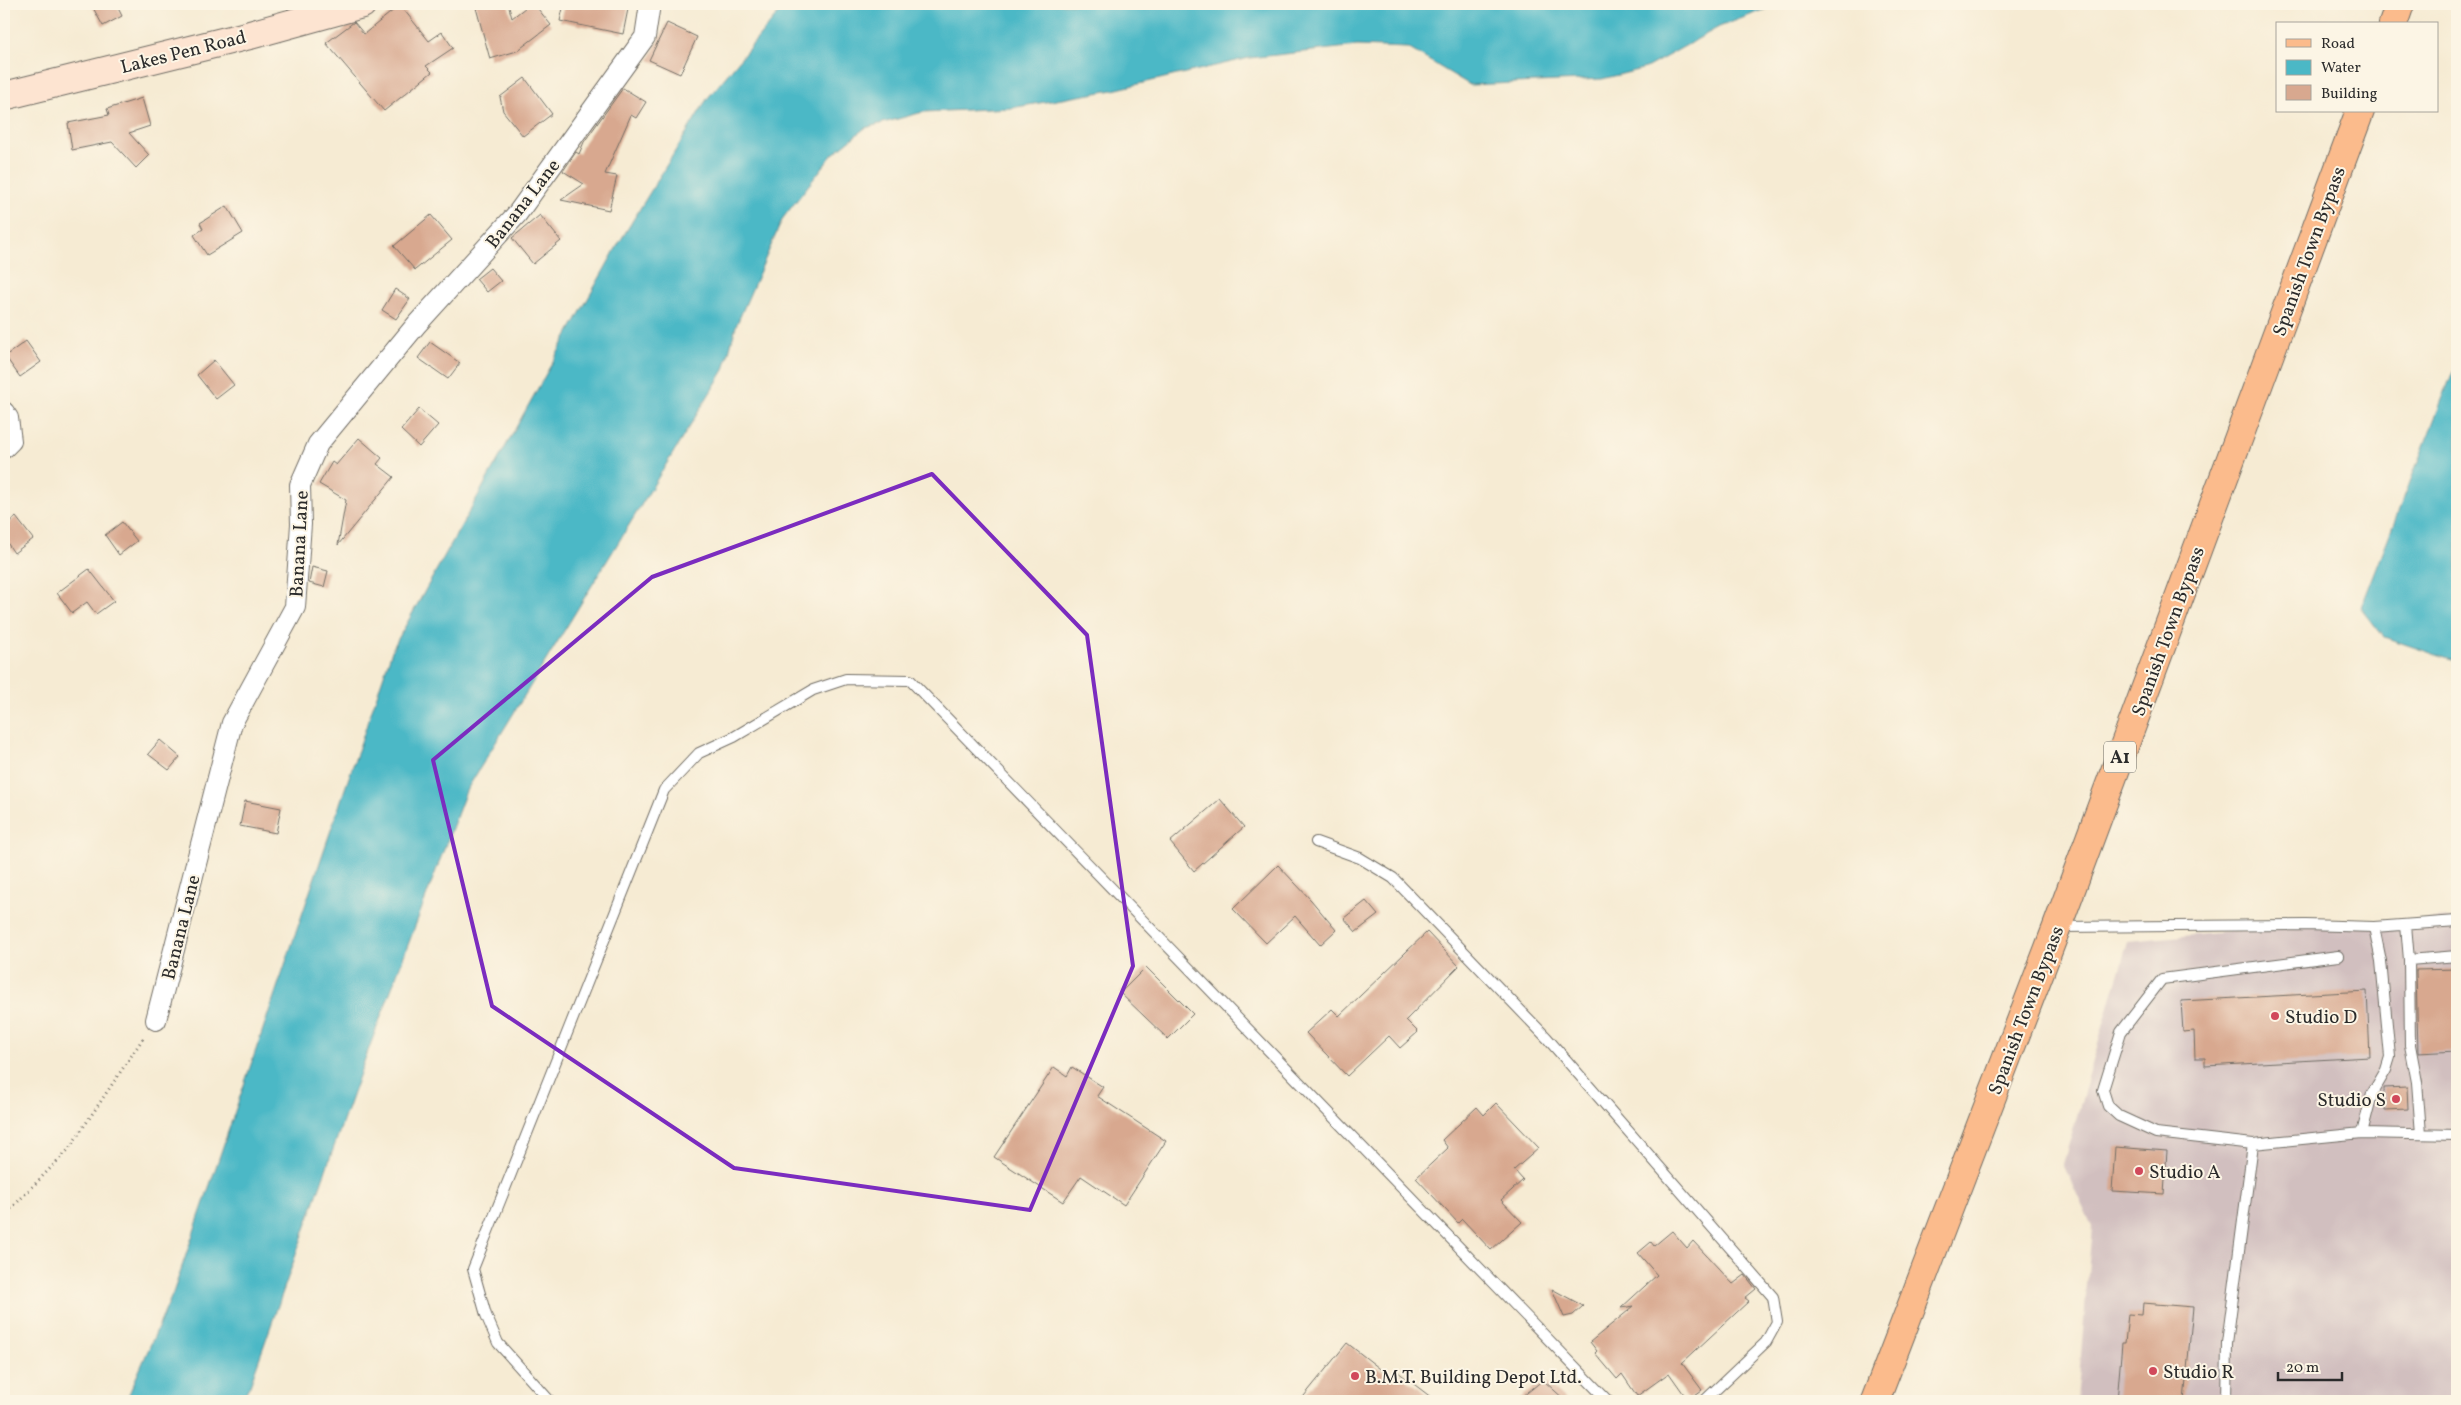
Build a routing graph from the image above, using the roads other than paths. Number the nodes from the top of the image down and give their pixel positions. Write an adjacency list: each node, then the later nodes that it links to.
1 (362, 4): 5 (street, Lakes Pen Road)
2 (650, 4): 17 (street, Banana Lane)
3 (2400, 4): 4 (main road)
4 (2394, 22)
5 (4, 96)
6 (2360, 112): 12 (main road, Spanish Town Bypass / A1)
7 (4, 412): 8 (street)
8 (4, 448)
9 (1316, 842): 24 (lane)
10 (2457, 921): 11 (lane)
11 (2406, 925): 13 (lane); 16 (lane)
12 (2057, 927): 13 (lane); 25 (main road, Spanish Town Bypass / A1)
13 (2374, 927): 18 (lane)
14 (2338, 956): 21 (lane)
15 (2457, 956): 16 (lane)
16 (2409, 960): 19 (lane)
17 (156, 1020)
18 (2362, 1133): 19 (lane); 21 (lane)
19 (2421, 1134): 20 (lane)
20 (2457, 1135)
21 (2253, 1144): 26 (lane)
22 (550, 1401): 23 (lane)
23 (1608, 1401)
24 (1704, 1401)
25 (1875, 1401)
26 (2226, 1401)

